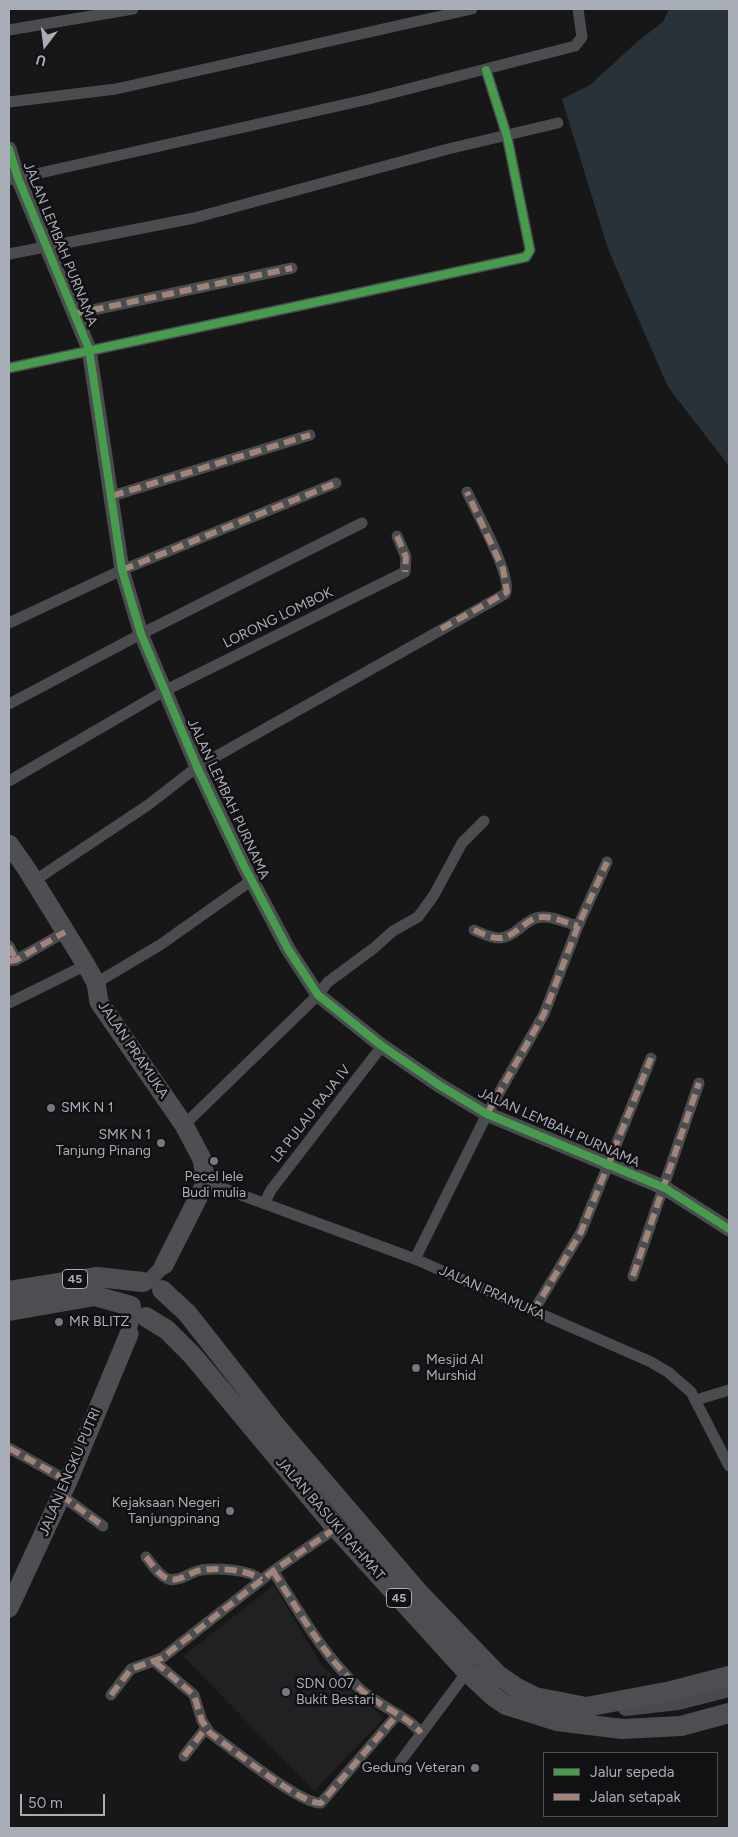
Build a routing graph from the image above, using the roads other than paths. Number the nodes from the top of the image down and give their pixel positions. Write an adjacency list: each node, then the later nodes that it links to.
1 (133, 9): 4 (street)
2 (472, 9): 6 (street)
3 (578, 9): 5 (street)
4 (9, 30)
5 (486, 70): 8 (street); 10 (street)
6 (9, 102)
7 (558, 123): 8 (street)
8 (507, 136): 11 (street); 15 (street)
9 (9, 149): 10 (street, JALAN LEMBAH PURNAMA)
10 (13, 179): 11 (street, JALAN LEMBAH PURNAMA)
11 (46, 246): 12 (street); 14 (street, JALAN LEMBAH PURNAMA)
12 (9, 254)
13 (292, 268): 14 (street)
14 (74, 314): 15 (street, JALAN LEMBAH PURNAMA)
15 (89, 349): 16 (street); 20 (street, JALAN LEMBAH PURNAMA)
16 (9, 368)
17 (310, 435): 20 (street)
18 (336, 483): 23 (street)
19 (468, 492): 28 (street)
20 (112, 496): 23 (street, JALAN LEMBAH PURNAMA)
21 (362, 523): 25 (street)
22 (397, 536): 26 (street, LORONG LOMBOK)
23 (122, 570): 24 (street); 25 (street, JALAN LEMBAH PURNAMA)
24 (9, 623)
25 (141, 634): 26 (street, JALAN LEMBAH PURNAMA); 27 (street)
26 (164, 691): 28 (street, JALAN LEMBAH PURNAMA); 29 (street, LORONG LOMBOK)
27 (9, 704)
28 (197, 767): 33 (street, JALAN LEMBAH PURNAMA); 34 (street)
29 (9, 781)
30 (484, 821): 42 (street)
31 (9, 844): 34 (main road, JALAN PRAMUKA)
32 (607, 862): 35 (street)
33 (252, 880): 41 (street); 42 (street, JALAN LEMBAH PURNAMA)
34 (34, 881): 37 (main road, JALAN PRAMUKA)
35 (578, 926): 36 (street); 47 (street)
36 (474, 930)
37 (65, 932): 39 (street); 40 (main road, JALAN PRAMUKA)
38 (9, 946): 39 (street)
39 (12, 960)
40 (86, 965): 41 (main road, JALAN PRAMUKA); 43 (street)
41 (96, 984): 48 (main road, JALAN PRAMUKA)
42 (318, 994): 44 (street, JALAN LEMBAH PURNAMA); 48 (street)
43 (9, 1003)
44 (382, 1046): 47 (street, JALAN LEMBAH PURNAMA); 52 (street, LR PULAU RAJA IV)
45 (651, 1058): 49 (street)
46 (699, 1083): 51 (street)
47 (486, 1114): 49 (street, JALAN LEMBAH PURNAMA); 54 (street)
48 (184, 1126): 50 (main road, JALAN PRAMUKA)
49 (610, 1164): 51 (street, JALAN LEMBAH PURNAMA); 60 (street)
50 (206, 1182): 52 (street, JALAN PRAMUKA); 55 (main road)
51 (665, 1188): 53 (street, JALAN LEMBAH PURNAMA); 56 (street)
52 (265, 1202): 54 (street, JALAN PRAMUKA)
53 (729, 1229)
54 (415, 1259): 60 (street, JALAN PRAMUKA)
55 (164, 1265): 57 (street)
56 (633, 1276)
57 (153, 1285): 58 (highway, 45); 61 (highway); 61 (highway); 73 (highway, JALAN BASUKI RAHMAT / 45)
58 (9, 1291)
59 (9, 1311): 61 (highway, JALAN BASUKI RAHMAT / 45)
60 (533, 1312): 64 (street, JALAN PRAMUKA)
61 (138, 1313): 62 (street); 69 (highway, JALAN BASUKI RAHMAT / 45)
62 (129, 1334): 67 (main road, JALAN ENGKU PUTRI)
63 (729, 1390): 64 (street)
64 (696, 1400): 66 (street, JALAN PRAMUKA)
65 (9, 1448): 67 (street)
66 (729, 1466)
67 (65, 1488): 68 (street); 74 (main road, JALAN ENGKU PUTRI)
68 (103, 1526)
69 (336, 1528): 71 (street); 73 (highway, JALAN BASUKI RAHMAT / 45)
70 (146, 1557): 72 (street)
71 (273, 1570): 72 (street); 82 (street)
72 (261, 1580): 75 (street)
73 (413, 1600): 76 (highway, JALAN BASUKI RAHMAT / 45); 83 (highway, JALAN BASUKI RAHMAT / 45)
74 (9, 1608)
75 (155, 1662): 79 (street); 84 (street)
76 (467, 1672): 83 (highway, JALAN BASUKI RAHMAT / 45); 85 (street)
77 (729, 1676): 83 (highway, JALAN BASUKI RAHMAT / 45)
78 (729, 1688): 83 (main road)
79 (111, 1695)
80 (729, 1697): 83 (main road)
81 (729, 1713): 83 (highway, JALAN BASUKI RAHMAT / 45)
82 (397, 1715): 84 (street); 85 (street)
83 (588, 1716)
84 (206, 1728): 86 (street)
85 (421, 1733): 87 (street)
86 (184, 1756)
87 (400, 1762)

